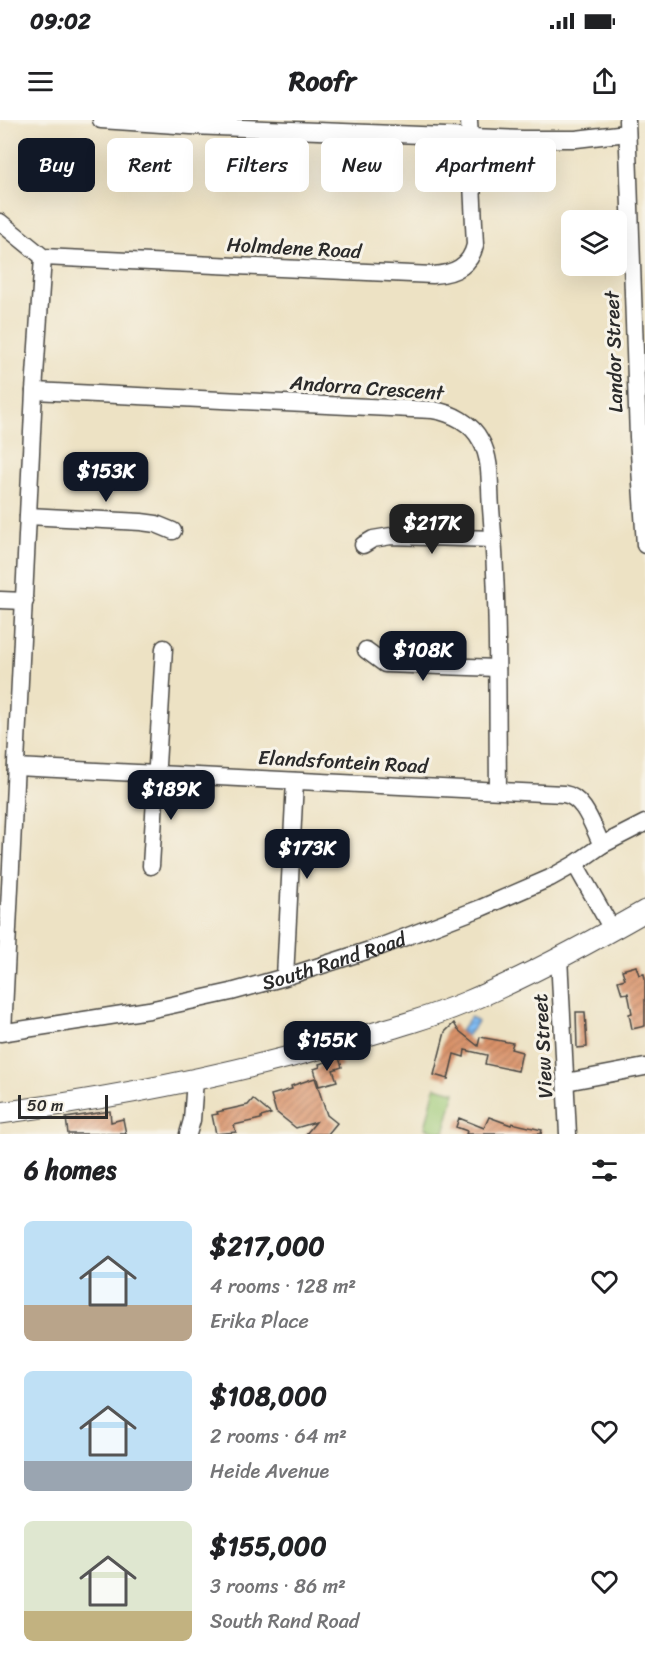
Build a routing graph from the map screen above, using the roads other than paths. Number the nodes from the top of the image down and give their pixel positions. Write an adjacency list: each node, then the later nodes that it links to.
1 (101, 120): 2 (street)
2 (193, 123): 3 (street)
3 (343, 126): 5 (street)
4 (627, 127): 5 (street); 8 (street, Landor Street)
5 (469, 128): 7 (street, Holmdene Road)
6 (0, 222): 7 (street)
7 (43, 257): 9 (street)
8 (639, 320): 10 (street, Landor Street)
9 (34, 391): 11 (street); 13 (street, Andorra Crescent)
10 (642, 437): 15 (street, Landor Street)
11 (28, 516): 12 (street); 17 (street)
12 (173, 531)
13 (494, 539): 14 (street); 20 (street, Andorra Crescent)
14 (363, 545)
15 (645, 545)
16 (0, 600): 17 (street)
17 (25, 602): 21 (street)
18 (164, 648): 22 (street)
19 (366, 650): 20 (street)
20 (497, 668): 24 (street, Andorra Crescent)
21 (16, 767): 22 (street, Elandsfontein Road); 33 (street)
22 (158, 774): 23 (street, Elandsfontein Road); 28 (street)
23 (295, 781): 24 (street, Elandsfontein Road); 32 (street)
24 (498, 790): 26 (street, Elandsfontein Road)
25 (645, 823): 26 (street, South Rand Road)
26 (602, 845): 27 (street, South Rand Road)
27 (575, 864): 30 (street); 32 (street, South Rand Road)
28 (151, 866)
29 (645, 911): 30 (main road)
30 (612, 929): 31 (main road)
31 (559, 957): 35 (main road); 36 (street, View Street)
32 (285, 978): 33 (street, South Rand Road)
33 (2, 1032)
34 (645, 1067): 36 (street)
35 (195, 1080): 37 (main road); 38 (street)
36 (566, 1082): 39 (street, View Street)
37 (0, 1113)
38 (188, 1134)
39 (568, 1134)

